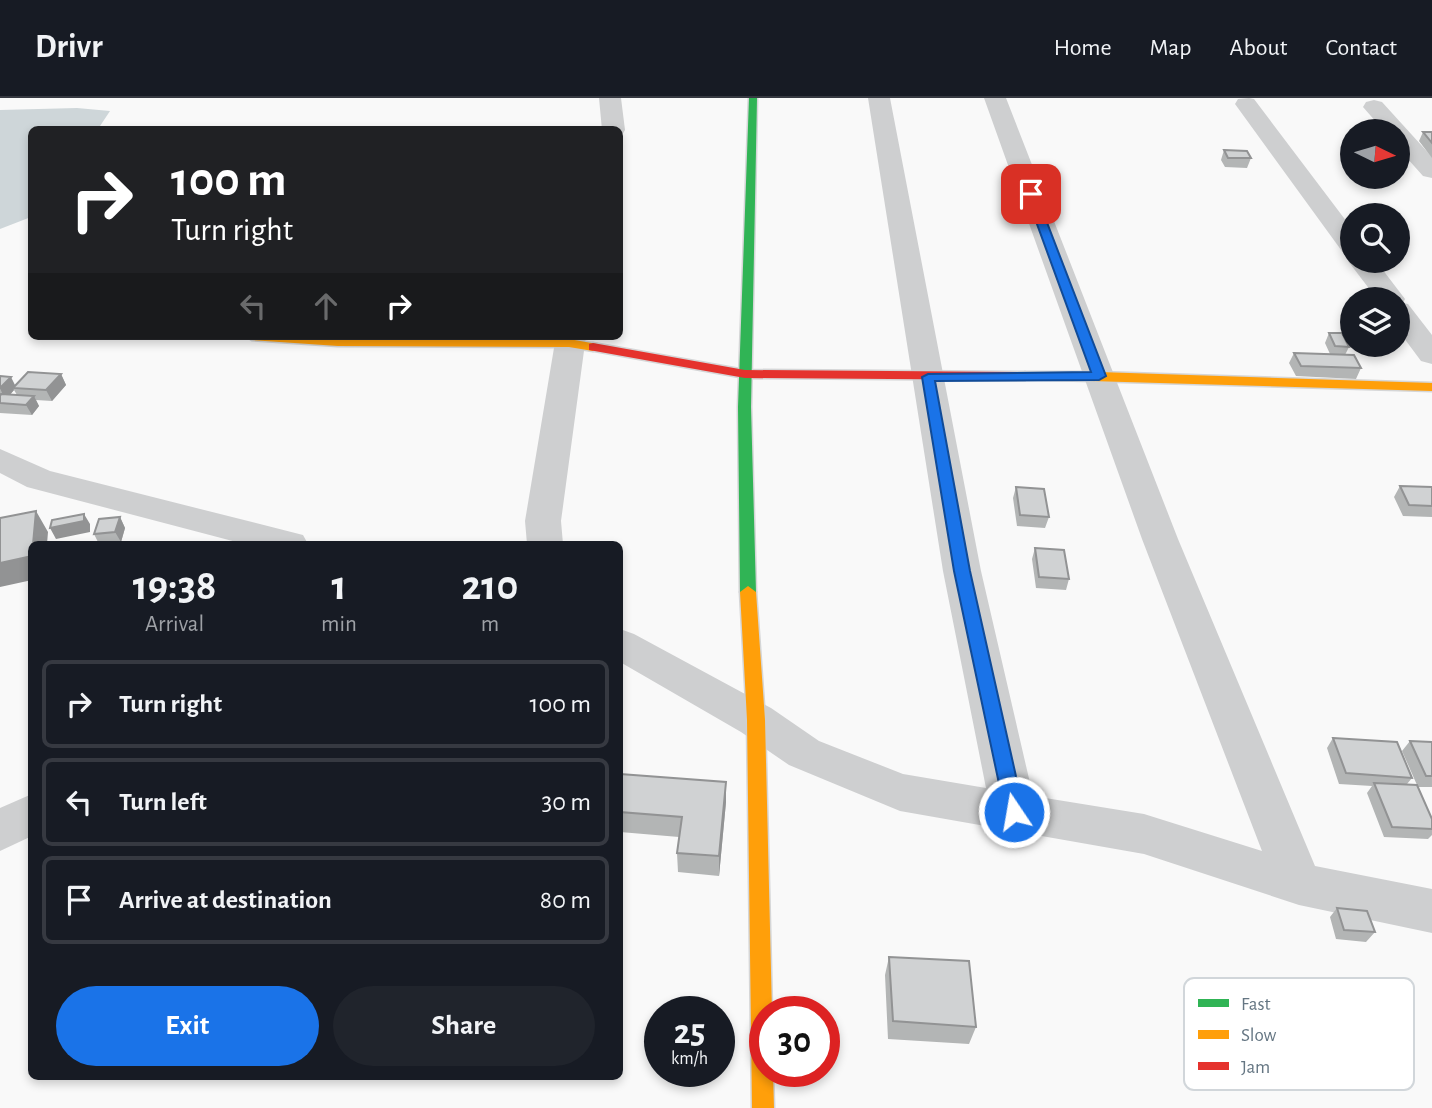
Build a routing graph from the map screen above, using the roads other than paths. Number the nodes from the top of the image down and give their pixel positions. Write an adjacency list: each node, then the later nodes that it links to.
1 (610, 98): 8 (street)
2 (753, 98): 20 (street)
3 (879, 98): 22 (street)
4 (995, 98): 21 (street)
5 (1246, 104): 11 (street)
6 (1374, 107): 7 (street)
7 (1385, 119)
8 (614, 126)
9 (1410, 147): 10 (street)
10 (1432, 171)
11 (1340, 231)
12 (1371, 273): 13 (street)
13 (1382, 287)
14 (1410, 326): 19 (street)
15 (309, 340): 16 (street)
16 (493, 340)
17 (570, 340): 26 (street)
18 (575, 340): 20 (street)
19 (1432, 355)
20 (746, 374): 22 (street); 28 (street)
21 (1099, 376): 22 (street); 23 (street); 32 (street)
22 (928, 377): 29 (street)
23 (1432, 387)
24 (0, 460): 25 (street)
25 (278, 541)
26 (545, 541)
27 (623, 646): 28 (street)
28 (756, 720): 29 (street); 34 (street)
29 (1014, 812): 32 (street)
30 (28, 815): 31 (street)
31 (0, 831)
32 (1299, 884): 33 (street)
33 (1432, 911)
34 (763, 1108)

